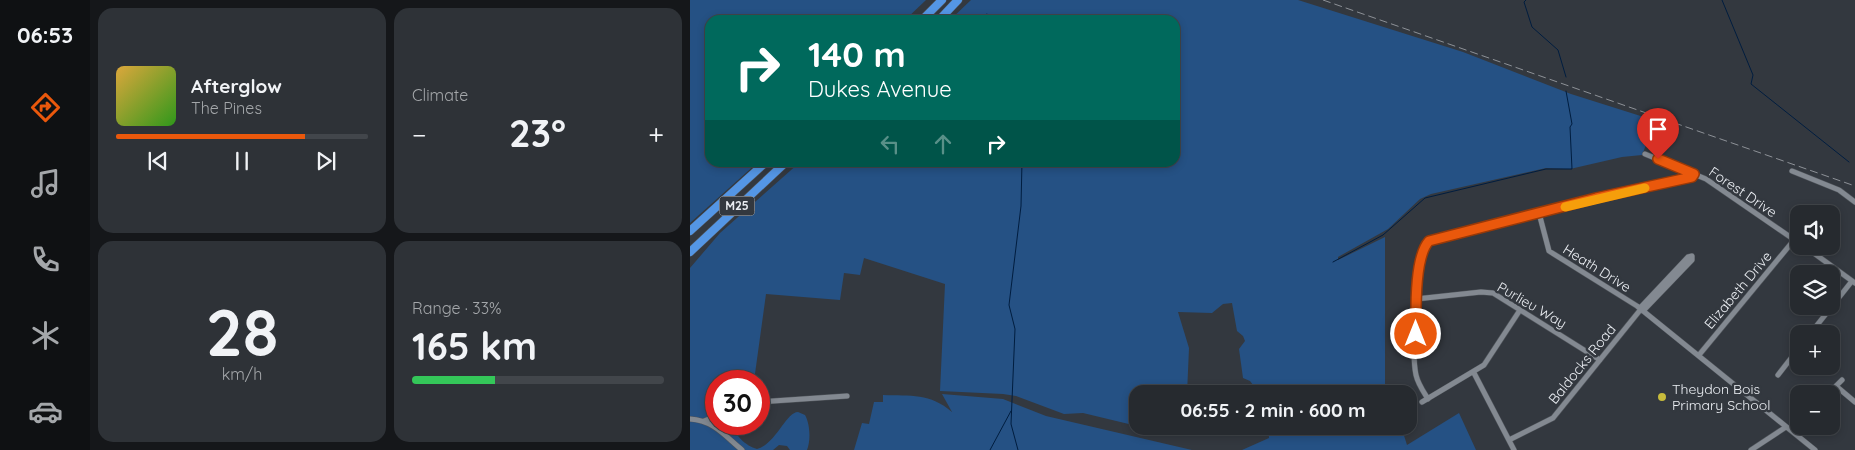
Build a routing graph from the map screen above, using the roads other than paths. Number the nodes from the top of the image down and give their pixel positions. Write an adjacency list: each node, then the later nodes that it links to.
1 (942, 0): 3 (highway)
2 (958, 0): 4 (highway)
3 (927, 15)
4 (944, 15)
5 (1645, 154): 9 (street, Forest Drive)
6 (760, 167): 12 (highway, M25)
7 (781, 167): 15 (highway, M25)
8 (1792, 171): 10 (street)
9 (1694, 174): 11 (street); 13 (street, Forest Drive)
10 (1855, 202)
11 (1539, 213): 18 (street); 20 (street, Heath Drive)
12 (690, 231)
13 (1790, 236)
14 (1790, 249): 22 (street, Elizabeth Drive)
15 (690, 252)
16 (1816, 255): 17 (street)
17 (1854, 282): 21 (street)
18 (1416, 299): 19 (street, Purlieu Way); 31 (street)
19 (1520, 310): 23 (street, Purlieu Way); 25 (street)
20 (1641, 310): 20 (street); 22 (street, Heath Drive); 23 (street, Baldocks Road)
21 (1818, 325)
22 (1699, 355): 37 (street, Heath Drive)
23 (1600, 360): 38 (street, Baldocks Road)
24 (1790, 360): 26 (street)
25 (1474, 373): 31 (street); 38 (street)
26 (1778, 375)
27 (1842, 380): 28 (street)
28 (1837, 385)
29 (1840, 389): 34 (street)
30 (847, 396): 32 (street)
31 (1428, 399): 33 (street)
32 (770, 401)
33 (1422, 402)
34 (1855, 402)
35 (690, 419): 36 (street)
36 (704, 421): 39 (street)
37 (1786, 428): 41 (street); 42 (street, Heath Drive)
38 (1509, 440): 40 (street)
39 (742, 450)
40 (1514, 450)
41 (1751, 450)
42 (1815, 450)

